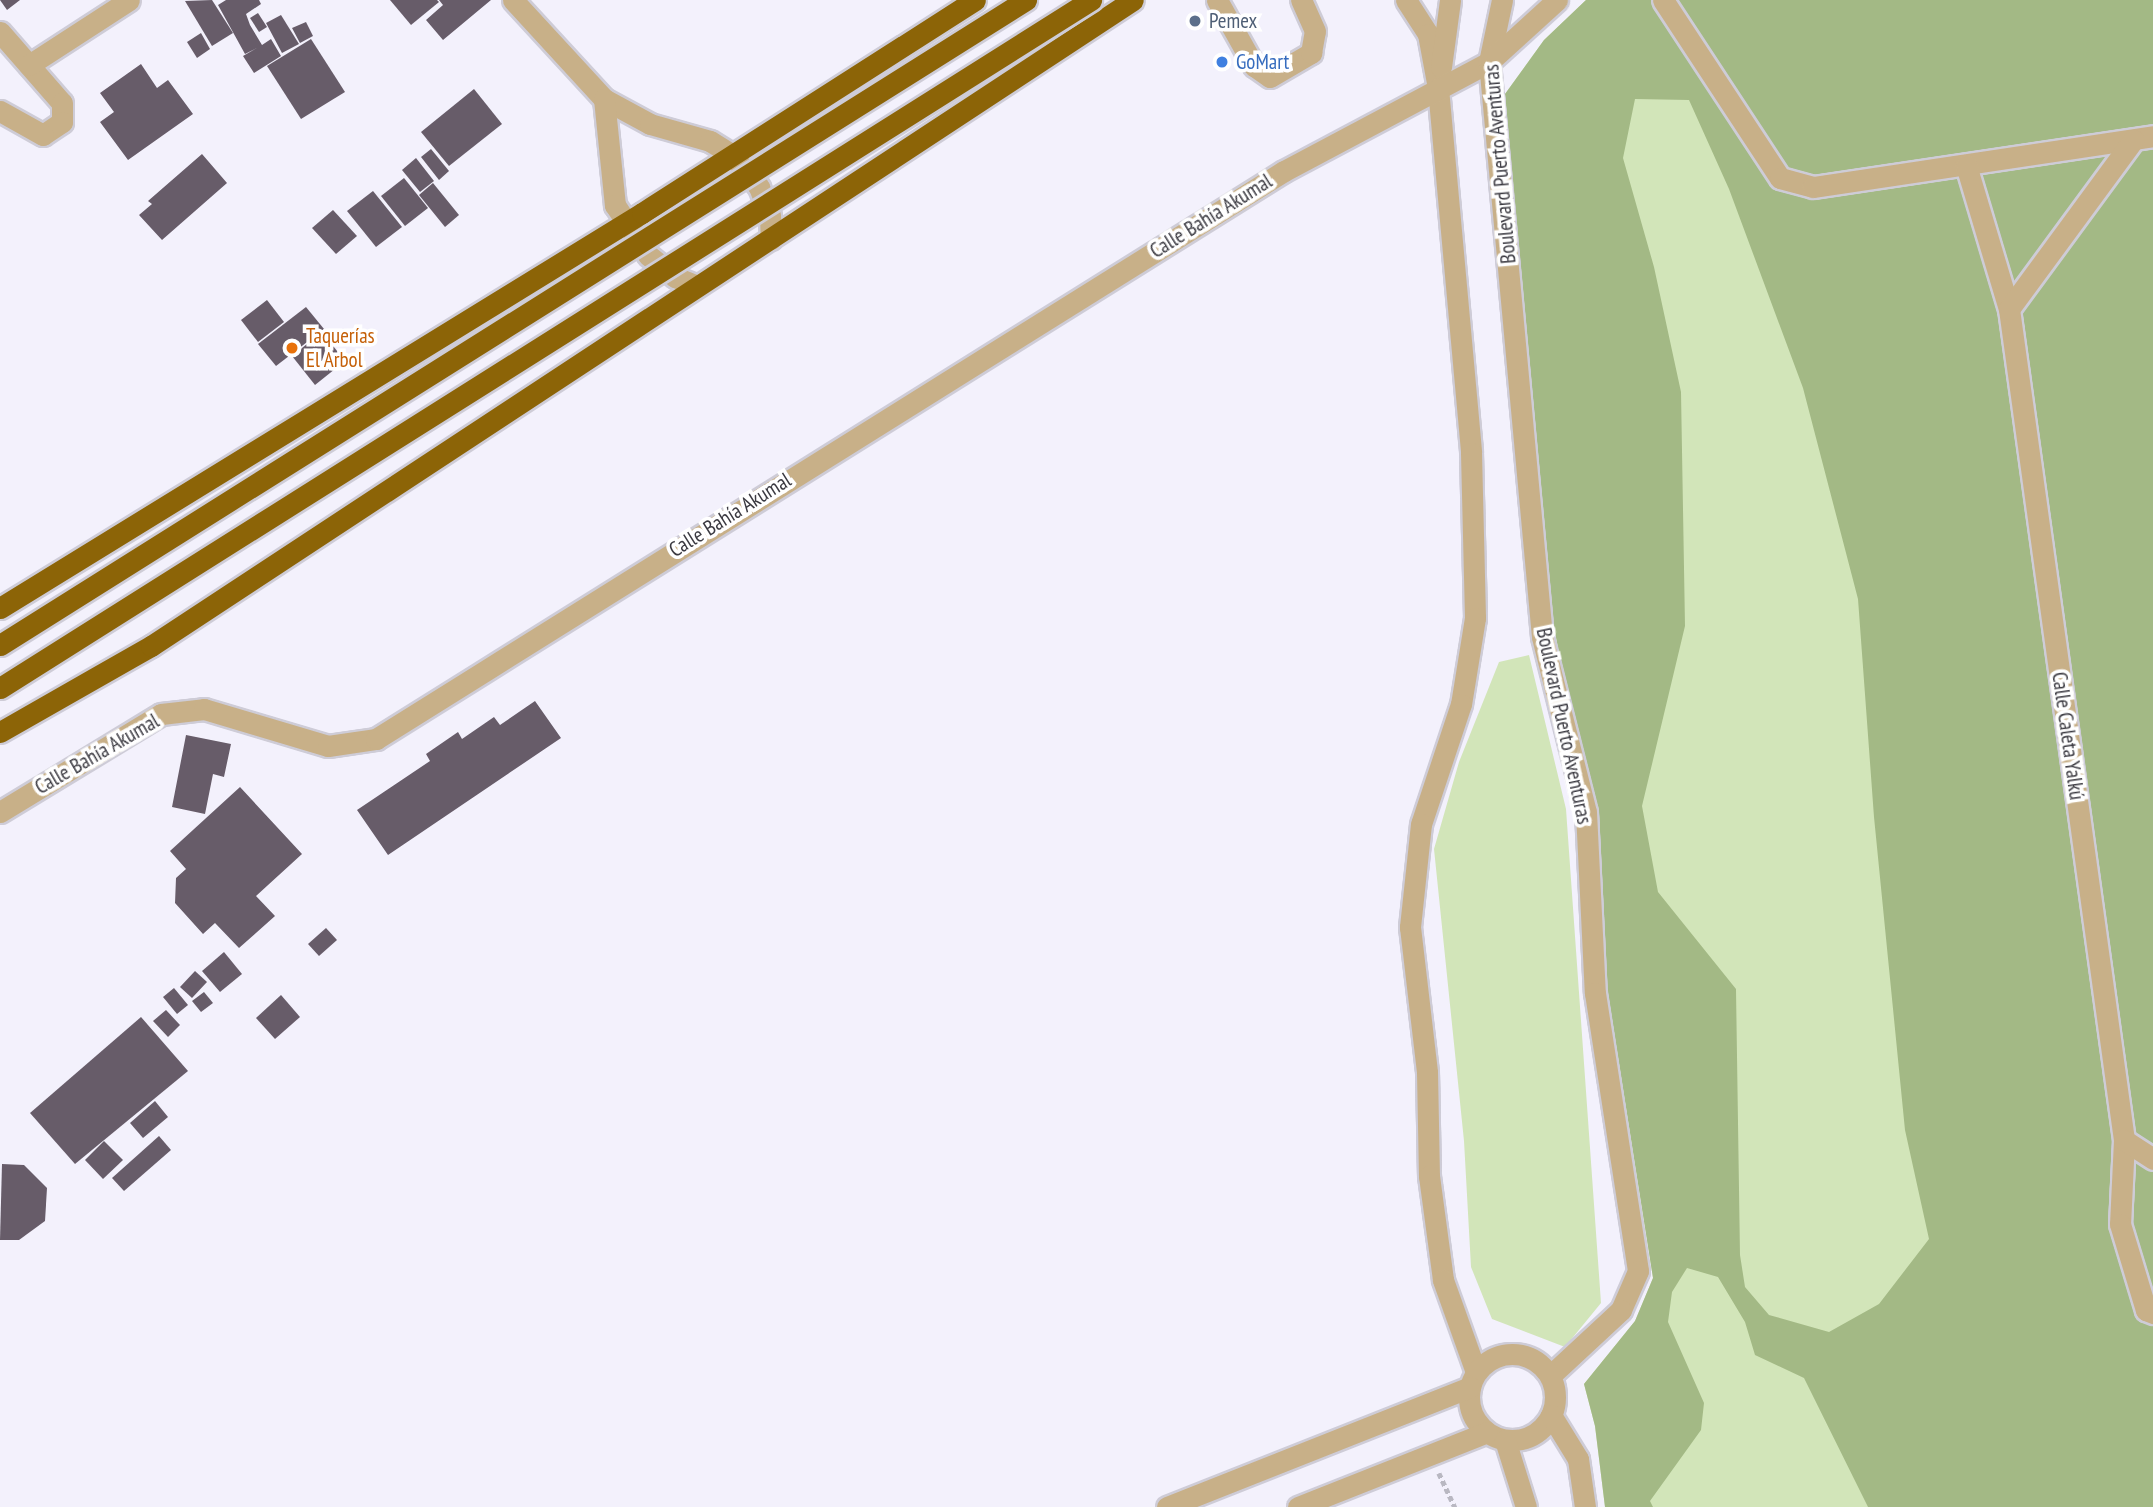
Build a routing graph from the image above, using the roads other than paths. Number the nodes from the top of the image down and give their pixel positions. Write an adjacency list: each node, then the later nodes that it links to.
1 (129, 0): 16 (street)
2 (513, 0): 18 (street)
3 (975, 0): 21 (highway)
4 (1026, 0): 28 (highway, bridge)
5 (1091, 0): 29 (highway, bridge)
6 (1133, 0): 24 (highway)
7 (1217, 0): 8 (street)
8 (1301, 0)
9 (1406, 0): 17 (street)
10 (1450, 0): 17 (street)
11 (1503, 0): 15 (street, Boulevard Puerto Aventuras)
12 (1557, 0): 15 (street, Calle Bahía Akumal)
13 (1662, 0): 22 (street)
14 (0, 32): 16 (street)
15 (1489, 62): 17 (street, Calle Bahía Akumal); 35 (street, Boulevard Puerto Aventuras)
16 (29, 65): 19 (street)
17 (1438, 88): 31 (street, Calle Bahía Akumal); 36 (street)
18 (604, 99): 21 (street); 23 (street)
19 (0, 111)
20 (2143, 138): 22 (street); 26 (street)
21 (732, 155): 23 (highway); 24 (street)
22 (1966, 165): 26 (street, Calle Caleta Yalkú)
23 (625, 223): 25 (street); 27 (highway)
24 (771, 239): 25 (highway)
25 (697, 286): 30 (highway)
26 (2009, 309): 32 (street, Calle Caleta Yalkú)
27 (0, 608)
28 (0, 645)
29 (0, 688)
30 (0, 732)
31 (0, 812)
32 (2124, 1140): 33 (street); 34 (street, Calle Caleta Yalkú)
33 (2153, 1159)
34 (2149, 1311)
35 (1550, 1376): 36 (street); 37 (street)
36 (1473, 1380): 38 (street); 39 (street)
37 (1552, 1415): 38 (street); 42 (street)
38 (1496, 1436): 40 (street); 41 (street)
39 (1167, 1507)
40 (1298, 1507)
41 (1526, 1507)
42 (1584, 1507)

